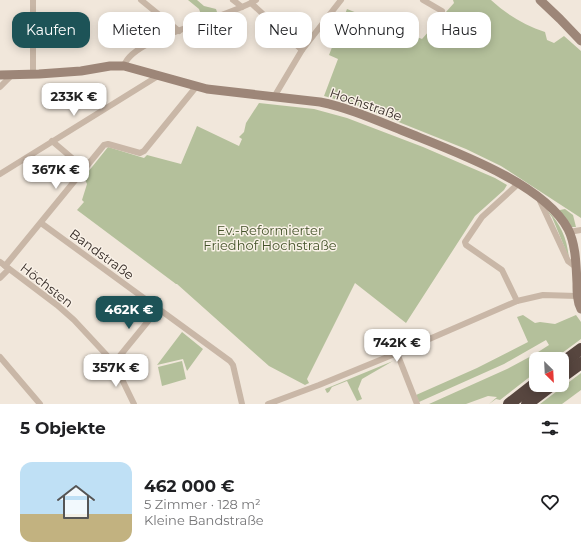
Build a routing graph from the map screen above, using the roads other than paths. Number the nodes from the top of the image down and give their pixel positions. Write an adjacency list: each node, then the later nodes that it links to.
1 (33, 0): 18 (street)
2 (141, 0): 11 (street)
3 (233, 0): 8 (street)
4 (341, 0): 14 (street)
5 (423, 0): 9 (street)
6 (540, 0): 10 (main road)
7 (253, 2): 8 (street); 14 (street)
8 (242, 7): 11 (street)
9 (442, 11)
10 (560, 19): 12 (main road); 13 (main road)
11 (179, 31): 15 (street)
12 (581, 32)
13 (581, 41)
14 (302, 50): 22 (street)
15 (124, 66): 18 (main road, Hochstraße); 19 (main road, Hochstraße)
16 (0, 75): 17 (main road, Hochstraße)
17 (12, 75): 18 (main road, Hochstraße); 20 (street)
18 (33, 75)
19 (158, 76): 21 (main road, Hochstraße); 23 (street)
20 (0, 87)
21 (196, 87): 22 (main road, Hochstraße); 24 (street)
22 (274, 98): 26 (main road, Hochstraße)
23 (52, 141): 24 (street); 25 (street)
24 (84, 169): 28 (street)
25 (0, 174)
26 (518, 184): 27 (main road, Hochstraße); 35 (street)
27 (538, 198): 30 (main road, Hochstraße); 32 (street)
28 (41, 223): 31 (street); 36 (street, Bandstraße)
29 (581, 230): 30 (street)
30 (569, 232): 32 (main road, Hochstraße)
31 (5, 266): 33 (street); 42 (street, Höchsten)
32 (576, 267): 34 (main road, Hochstraße)
33 (0, 278)
34 (577, 296): 35 (street); 37 (main road, Hochstraße)
35 (517, 300): 39 (street)
36 (158, 309): 42 (street); 51 (street, Bandstraße)
37 (581, 310)
38 (581, 349): 41 (highway)
39 (397, 353): 52 (street); 53 (street)
40 (0, 357): 44 (street)
41 (569, 358)
42 (114, 363): 50 (street, Höchsten)
43 (581, 363): 46 (highway)
44 (7, 365): 45 (street); 49 (street)
45 (0, 369)
46 (569, 372)
47 (529, 388): 54 (highway)
48 (543, 392): 55 (highway)
49 (40, 404)
50 (134, 404)
51 (242, 404)
52 (268, 404)
53 (416, 404)
54 (509, 404)
55 (527, 404)

